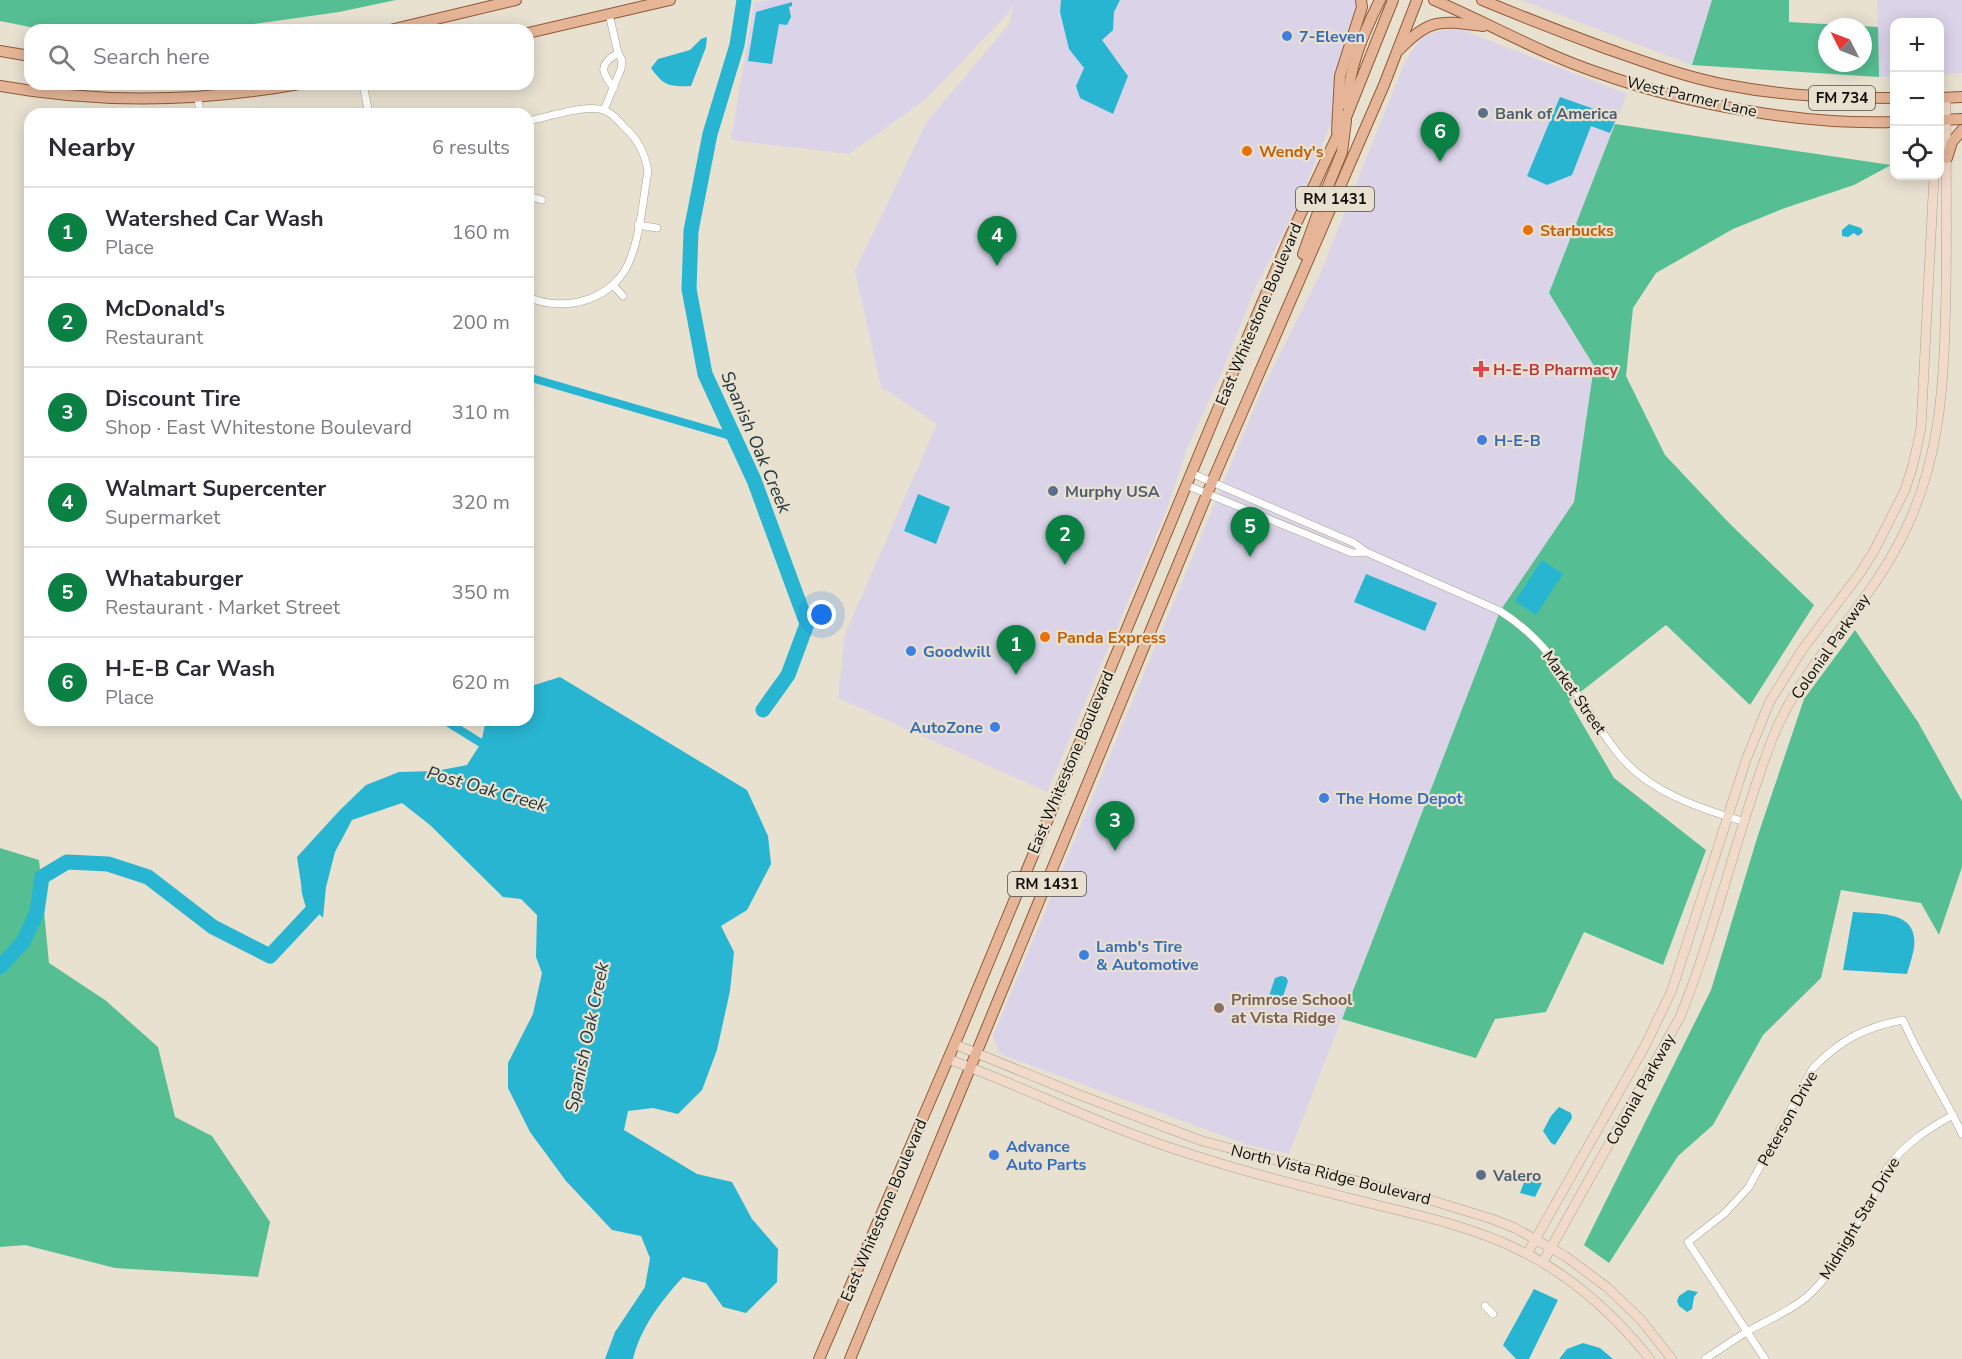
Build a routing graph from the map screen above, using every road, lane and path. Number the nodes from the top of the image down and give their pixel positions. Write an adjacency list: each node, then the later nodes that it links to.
1 (516, 0): 10 (main road)
2 (670, 0): 9 (main road)
3 (1361, 0): 37 (main road)
4 (1380, 0): 30 (main road)
5 (1393, 0): 30 (main road, East Whitestone Boulevard / RM 1431)
6 (1417, 0): 15 (main road, East Whitestone Boulevard / RM 1431)
7 (1437, 1): 11 (main road, West Parmer Lane / FM 734)
8 (1485, 1): 25 (main road, West Parmer Lane / FM 734)
9 (609, 15): 12 (main road); 14 (street)
10 (416, 24)
11 (1496, 28): 15 (main road); 34 (main road, West Parmer Lane / FM 734)
12 (534, 32)
13 (0, 51): 16 (main road)
14 (618, 53): 18 (street); 18 (street)
15 (1396, 54): 47 (main road, East Whitestone Boulevard / RM 1431)
16 (24, 55)
17 (0, 86): 19 (main road)
18 (614, 88): 29 (street)
19 (24, 89)
20 (29, 90): 24 (main road)
21 (256, 90): 24 (main road)
22 (364, 90): 28 (street)
23 (1962, 97): 26 (main road)
24 (198, 98): 27 (street)
25 (1890, 98)
26 (1944, 98)
27 (199, 108)
28 (369, 108)
29 (604, 110): 33 (street); 42 (street)
30 (1347, 115): 37 (main road, East Whitestone Boulevard / RM 1431); 47 (main road)
31 (1962, 119): 32 (main road)
32 (1944, 120)
33 (534, 121)
34 (1890, 122)
35 (1944, 126): 38 (street, Colonial Parkway)
36 (1962, 130): 38 (main road)
37 (1337, 136): 48 (main road, East Whitestone Boulevard / RM 1431)
38 (1947, 158): 53 (street, Colonial Parkway)
39 (1934, 180): 51 (street, Colonial Parkway)
40 (534, 198): 41 (street)
41 (542, 200)
42 (638, 225): 43 (street); 44 (street)
43 (657, 228)
44 (613, 285): 45 (street); 46 (street)
45 (623, 296)
46 (534, 299)
47 (1272, 344): 49 (main road, East Whitestone Boulevard / RM 1431)
48 (1191, 473): 49 (street, Market Street); 50 (main road, East Whitestone Boulevard / RM 1431)
49 (1212, 482): 52 (main road, East Whitestone Boulevard / RM 1431); 54 (street, Market Street)
50 (1186, 486): 52 (street, Market Street); 57 (main road, East Whitestone Boulevard / RM 1431)
51 (1905, 490): 53 (street); 55 (street, Colonial Parkway)
52 (1207, 495): 54 (street, Market Street); 58 (main road, East Whitestone Boulevard / RM 1431)
53 (1920, 495): 56 (street, Colonial Parkway)
54 (1366, 552): 55 (street, Market Street)
55 (1728, 817): 56 (street, Market Street); 63 (street, Colonial Parkway)
56 (1745, 822): 64 (street, Colonial Parkway)
57 (954, 1044): 58 (street, North Vista Ridge Boulevard); 59 (main road, East Whitestone Boulevard / RM 1431)
58 (977, 1053): 60 (main road, East Whitestone Boulevard / RM 1431); 63 (street, North Vista Ridge Boulevard)
59 (948, 1059): 60 (street, North Vista Ridge Boulevard); 70 (main road, East Whitestone Boulevard / RM 1431)
60 (971, 1068): 65 (street, North Vista Ridge Boulevard); 71 (main road, East Whitestone Boulevard / RM 1431)
61 (1953, 1115): 62 (street); 69 (street, Midnight Star Drive); 69 (street, Peterson Drive)
62 (1962, 1134)
63 (1536, 1238): 64 (street, North Vista Ridge Boulevard); 65 (street, Colonial Parkway)
64 (1551, 1247): 66 (street, Colonial Parkway); 73 (street, North Vista Ridge Boulevard)
65 (1527, 1254): 66 (street, North Vista Ridge Boulevard)
66 (1543, 1262): 72 (street, North Vista Ridge Boulevard)
67 (1485, 1306): 68 (street)
68 (1493, 1314)
69 (1747, 1331): 74 (street, Midnight Star Drive); 75 (street)
70 (819, 1359)
71 (850, 1359)
72 (1650, 1359)
73 (1672, 1359)
74 (1705, 1359)
75 (1765, 1359)

